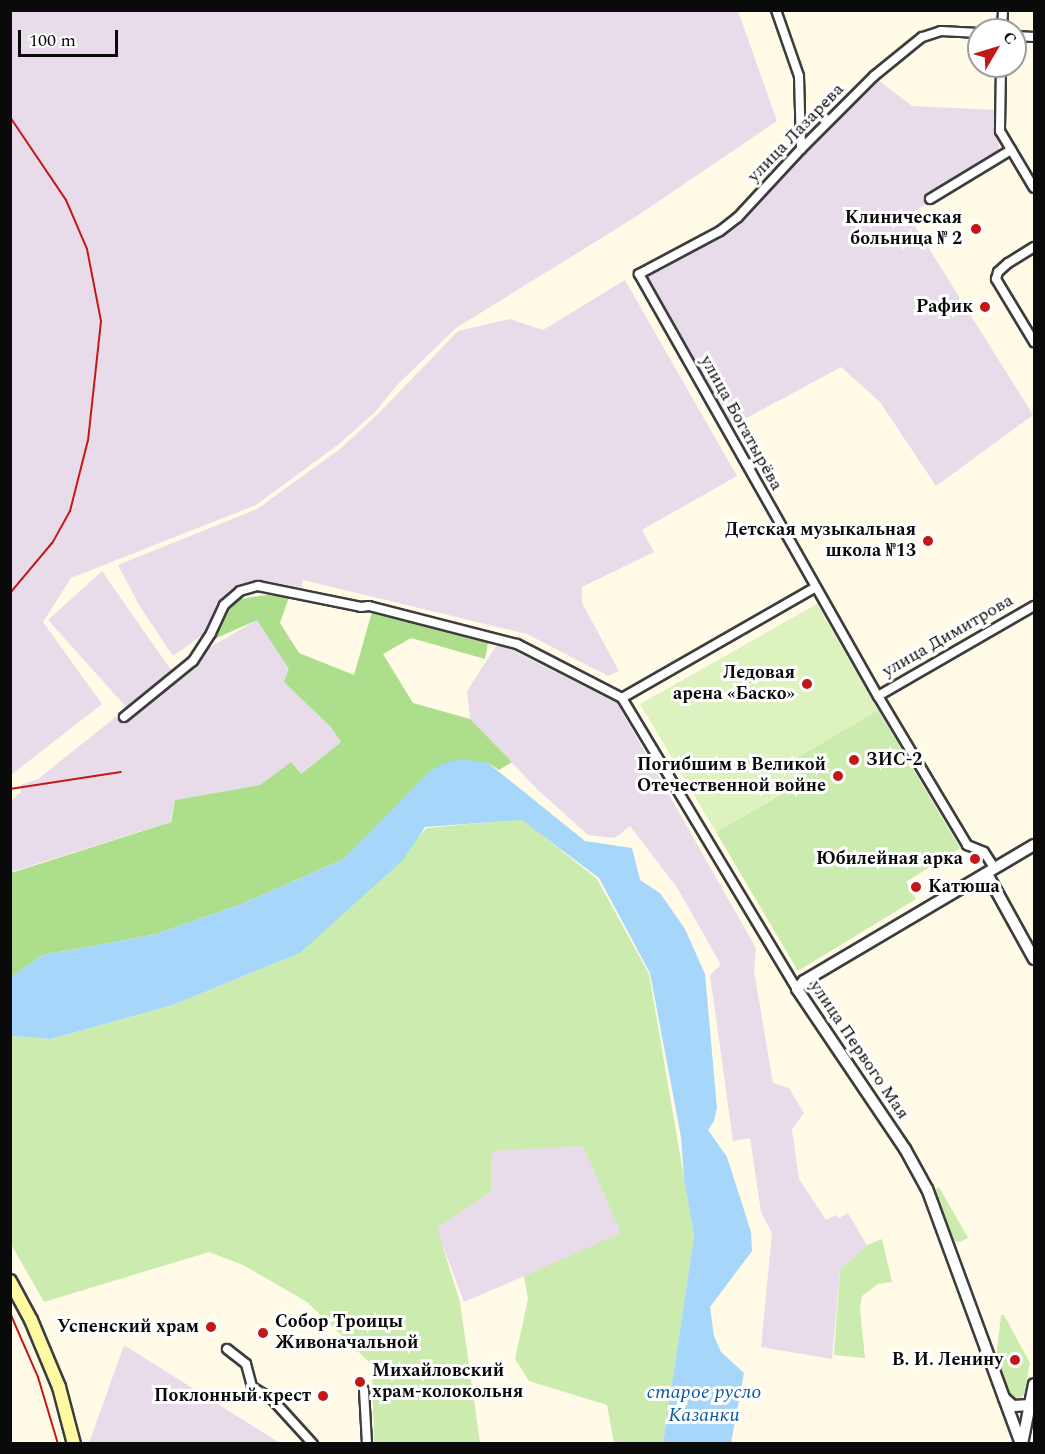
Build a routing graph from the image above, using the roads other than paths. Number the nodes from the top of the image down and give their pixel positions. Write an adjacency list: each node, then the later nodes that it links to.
1 (776, 10): 4 (street)
2 (967, 32): 4 (street, улица Лазарева)
3 (1001, 78): 5 (street)
4 (801, 149): 9 (street, улица Лазарева)
5 (1011, 150): 6 (street); 7 (street)
6 (1035, 188)
7 (930, 199)
8 (1035, 247): 10 (street)
9 (639, 274): 11 (street, улица Богатырёва)
10 (1035, 342)
11 (814, 588): 13 (street, улица Богатырёва); 14 (street)
12 (1035, 606): 13 (street, улица Димитрова)
13 (878, 696): 17 (street, улица Богатырёва)
14 (622, 698): 15 (street); 19 (street, улица Первого Мая)
15 (124, 717)
16 (1035, 845): 17 (street)
17 (991, 872): 18 (street); 19 (street)
18 (1035, 959)
19 (797, 989): 24 (street, улица Первого Мая)
20 (10, 1281): 26 (main road)
21 (227, 1349): 27 (street)
22 (1035, 1384): 25 (street)
23 (364, 1390): 28 (street)
24 (1004, 1398): 25 (street); 29 (street, улица Первого Мая)
25 (1033, 1405): 29 (street)
26 (74, 1443)
27 (313, 1443)
28 (366, 1443)
29 (1022, 1443)

